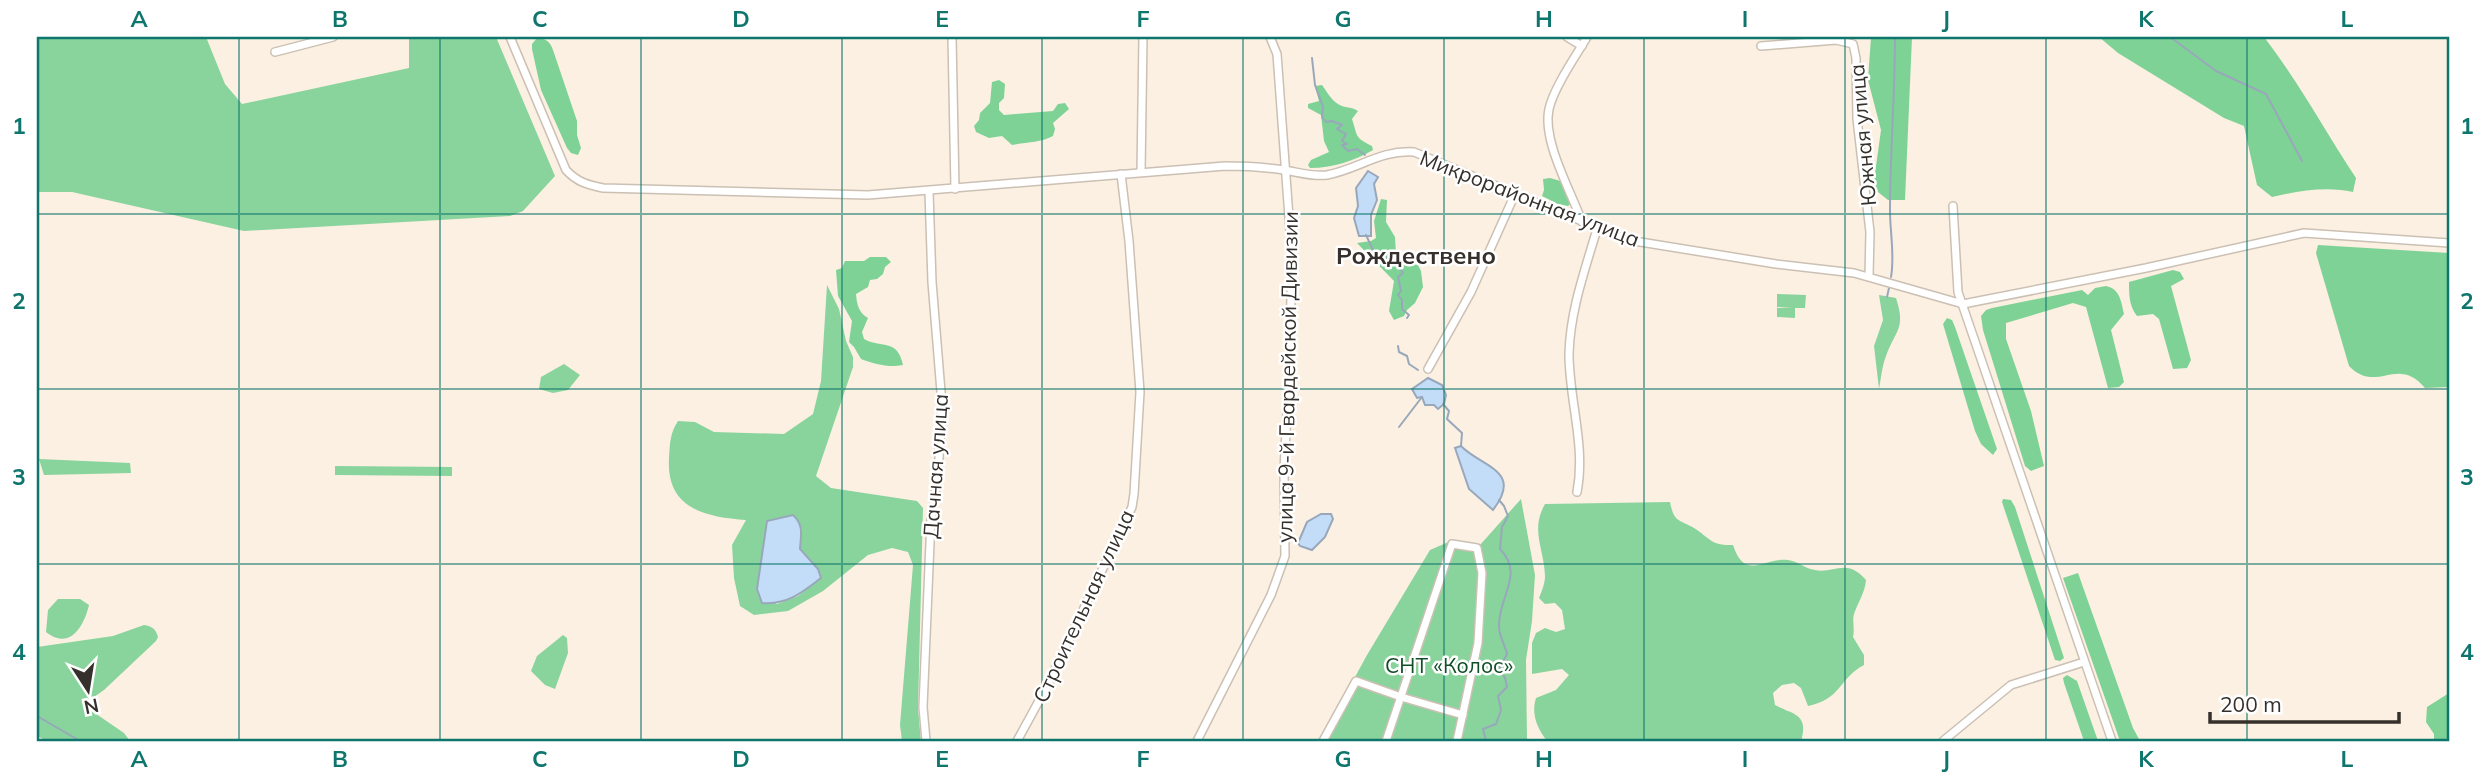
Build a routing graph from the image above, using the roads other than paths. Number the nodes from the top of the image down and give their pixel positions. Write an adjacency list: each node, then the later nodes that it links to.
1 (333, 37): 8 (street)
2 (510, 37): 16 (street, Микрорайонная улица)
3 (952, 37): 15 (street)
4 (1143, 37): 13 (street)
5 (1270, 37): 12 (street, улица 9-й Гвардейской Дивизии)
6 (1567, 37): 10 (street)
7 (1587, 37): 10 (street)
8 (299, 40): 11 (street)
9 (1761, 46): 22 (street, Южная улица)
10 (1581, 47): 19 (street)
11 (275, 52)
12 (1285, 170): 13 (street, Микрорайонная улица); 17 (street, Микрорайонная улица); 32 (street, улица 9-й Гвардейской Дивизии)
13 (1141, 172): 14 (street, Микрорайонная улица)
14 (1121, 174): 15 (street, Микрорайонная улица); 31 (street, Строительная улица)
15 (955, 189): 16 (street, Микрорайонная улица)
16 (929, 192): 30 (street, Дачная улица)
17 (1515, 194): 19 (street, Микрорайонная улица); 24 (street)
18 (1953, 206): 23 (street)
19 (1582, 222): 20 (street, Микрорайонная улица)
20 (1597, 229): 22 (street, Микрорайонная улица); 25 (street)
21 (2449, 243): 23 (street)
22 (1869, 276): 23 (street, Микрорайонная улица)
23 (1963, 304): 26 (street)
24 (1428, 369)
25 (1577, 492)
26 (2084, 662): 35 (street); 36 (street)
27 (1401, 697): 28 (street); 28 (street); 33 (street); 34 (street)
28 (1463, 715): 29 (street)
29 (1458, 740)
30 (926, 741)
31 (1017, 741)
32 (1198, 741)
33 (1323, 741)
34 (1387, 741)
35 (1943, 741)
36 (2112, 741)

